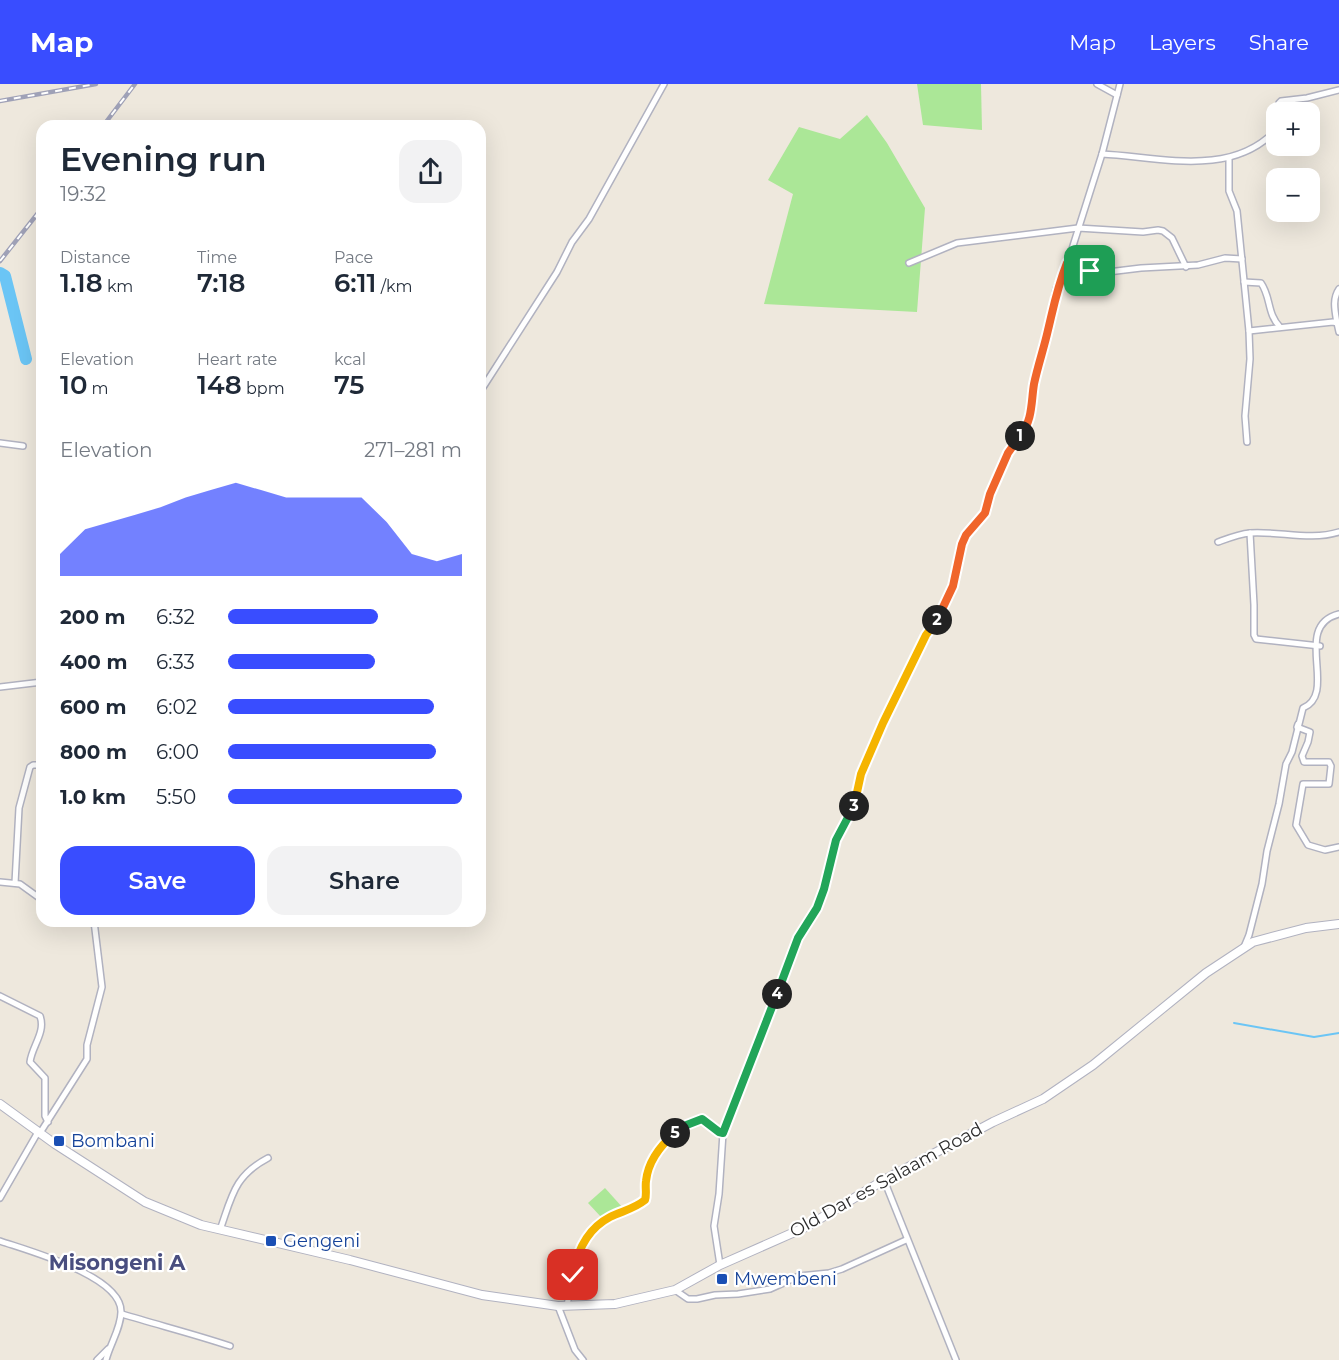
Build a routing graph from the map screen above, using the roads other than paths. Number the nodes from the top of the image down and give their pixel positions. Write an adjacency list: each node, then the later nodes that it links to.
1 (664, 84): 21 (street)
2 (1097, 84): 5 (street)
3 (1120, 84): 5 (street)
4 (1339, 90): 6 (street)
5 (1117, 95): 8 (street)
6 (1280, 102)
7 (1266, 139): 9 (street)
8 (1102, 154): 9 (street); 10 (street)
9 (1229, 158): 11 (street)
10 (1078, 228): 12 (street); 13 (street); 14 (street)
11 (1242, 259): 14 (street); 15 (street)
12 (909, 263)
13 (1067, 263): 14 (street); 47 (street)
14 (1186, 267)
15 (1244, 282): 18 (street); 19 (street)
16 (1339, 289): 17 (street)
17 (1336, 323): 18 (street); 20 (street)
18 (1280, 327): 19 (street)
19 (1249, 331): 22 (street)
20 (1339, 332)
21 (486, 383)
22 (1247, 442)
23 (0, 443): 24 (street)
24 (23, 446)
25 (1339, 532): 26 (street)
26 (1250, 533): 27 (street); 29 (street)
27 (1218, 542)
28 (1339, 614): 29 (street)
29 (1320, 645): 30 (street)
30 (1324, 664)
31 (36, 683): 32 (street)
32 (0, 687)
33 (1322, 697): 34 (street)
34 (1298, 727): 36 (street); 42 (street)
35 (36, 765): 38 (street)
36 (1339, 847)
37 (0, 882): 38 (street)
38 (15, 883): 39 (street)
39 (36, 895)
40 (1339, 924): 42 (street, Old Dar es Salaam Road)
41 (95, 927): 45 (street)
42 (1244, 947): 49 (street, Old Dar es Salaam Road)
43 (0, 996): 45 (street)
44 (0, 1104): 46 (street, Old Dar es Salaam Road)
45 (48, 1122): 46 (street)
46 (39, 1133): 50 (street); 51 (street, Old Dar es Salaam Road)
47 (723, 1133): 54 (street); 57 (street)
48 (268, 1158): 51 (street)
49 (884, 1180): 52 (street); 54 (street, Old Dar es Salaam Road)
50 (0, 1198)
51 (220, 1230): 56 (street, Old Dar es Salaam Road)
52 (906, 1240): 55 (street); 64 (street)
53 (0, 1241): 58 (street)
54 (720, 1265): 55 (street, Old Dar es Salaam Road)
55 (675, 1290): 57 (street, Old Dar es Salaam Road)
56 (558, 1306): 57 (street, Old Dar es Salaam Road); 63 (street)
57 (567, 1306)
58 (122, 1314): 59 (street); 60 (street)
59 (230, 1346)
60 (109, 1348): 61 (street); 62 (street)
61 (97, 1360)
62 (106, 1360)
63 (583, 1360)
64 (957, 1360)

